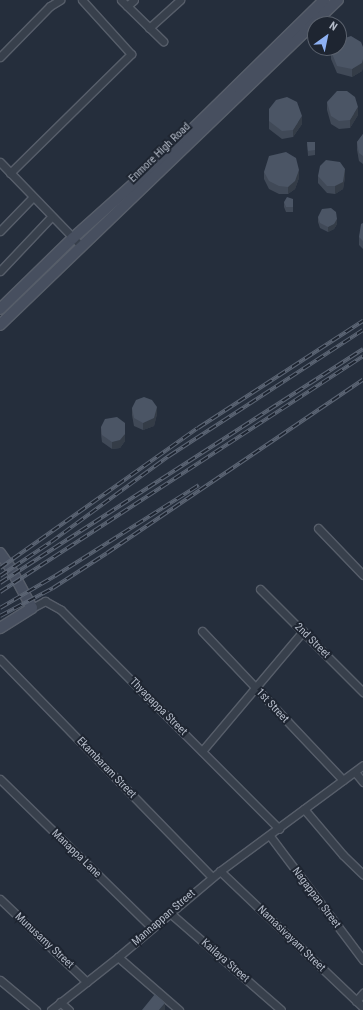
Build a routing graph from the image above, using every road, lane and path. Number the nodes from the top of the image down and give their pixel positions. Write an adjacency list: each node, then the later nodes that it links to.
1 (60, 0): 11 (street)
2 (82, 0): 13 (street)
3 (122, 0): 8 (street)
4 (134, 0): 8 (street)
5 (180, 0): 9 (street)
6 (324, 0): 17 (main road, Enmore High Road)
7 (338, 0): 18 (main road, Enmore High Road)
8 (127, 6): 9 (street)
9 (149, 28): 10 (street)
10 (163, 41)
11 (0, 57)
12 (0, 162): 13 (street)
13 (10, 173): 14 (street)
14 (33, 197): 15 (street); 16 (street)
15 (51, 217): 17 (street); 19 (street)
16 (0, 231)
17 (73, 238): 18 (street); 20 (main road, Enmore High Road)
18 (81, 246): 21 (main road, Enmore High Road)
19 (0, 271)
20 (0, 309)
21 (0, 325)
22 (318, 528): 24 (street)
23 (0, 554): 26 (main road)
24 (363, 575)
25 (260, 589): 29 (street, 2nd Street)
26 (32, 608): 27 (main road); 33 (street, Thyagappa Street)
27 (0, 628)
28 (202, 631): 31 (street, 1st Street)
29 (302, 631): 31 (street); 32 (street, 2nd Street)
30 (0, 659): 44 (street, Ekambaram Street)
31 (254, 687): 33 (street); 37 (street, 1st Street)
32 (363, 692)
33 (202, 751): 40 (street, Thyagappa Street)
34 (363, 765): 35 (street, Mannappan Street)
35 (355, 772): 37 (street, Mannappan Street); 38 (street)
36 (0, 779): 47 (street, Manappa Lane)
37 (342, 780): 39 (street, Mannappan Street)
38 (363, 782)
39 (304, 809): 40 (street, Mannappan Street); 43 (street)
40 (279, 829): 41 (street, Mannappan Street)
41 (270, 836): 42 (street, Mannappan Street); 49 (street, Nagappan Street)
42 (220, 871): 44 (street, Mannappan Street); 54 (street, Namasivayam Street)
43 (363, 874)
44 (212, 877): 46 (street, Mannappan Street)
45 (0, 899): 51 (street, Munusamy Street)
46 (170, 913): 47 (street, Mannappan Street); 60 (street, Kailaya Street)
47 (152, 928): 48 (street, Mannappan Street)
48 (118, 957): 51 (street, Mannappan Street); 59 (street)
49 (363, 960)
50 (0, 980): 56 (street)
51 (87, 982): 53 (street, Mannappan Street)
52 (363, 993): 54 (street)
53 (60, 1002): 57 (street, Mannappan Street); 58 (street)
54 (356, 1002): 55 (street, Namasivayam Street)
55 (363, 1008)
56 (36, 1010)
57 (51, 1010)
58 (69, 1010)
59 (179, 1010)
60 (281, 1010)

